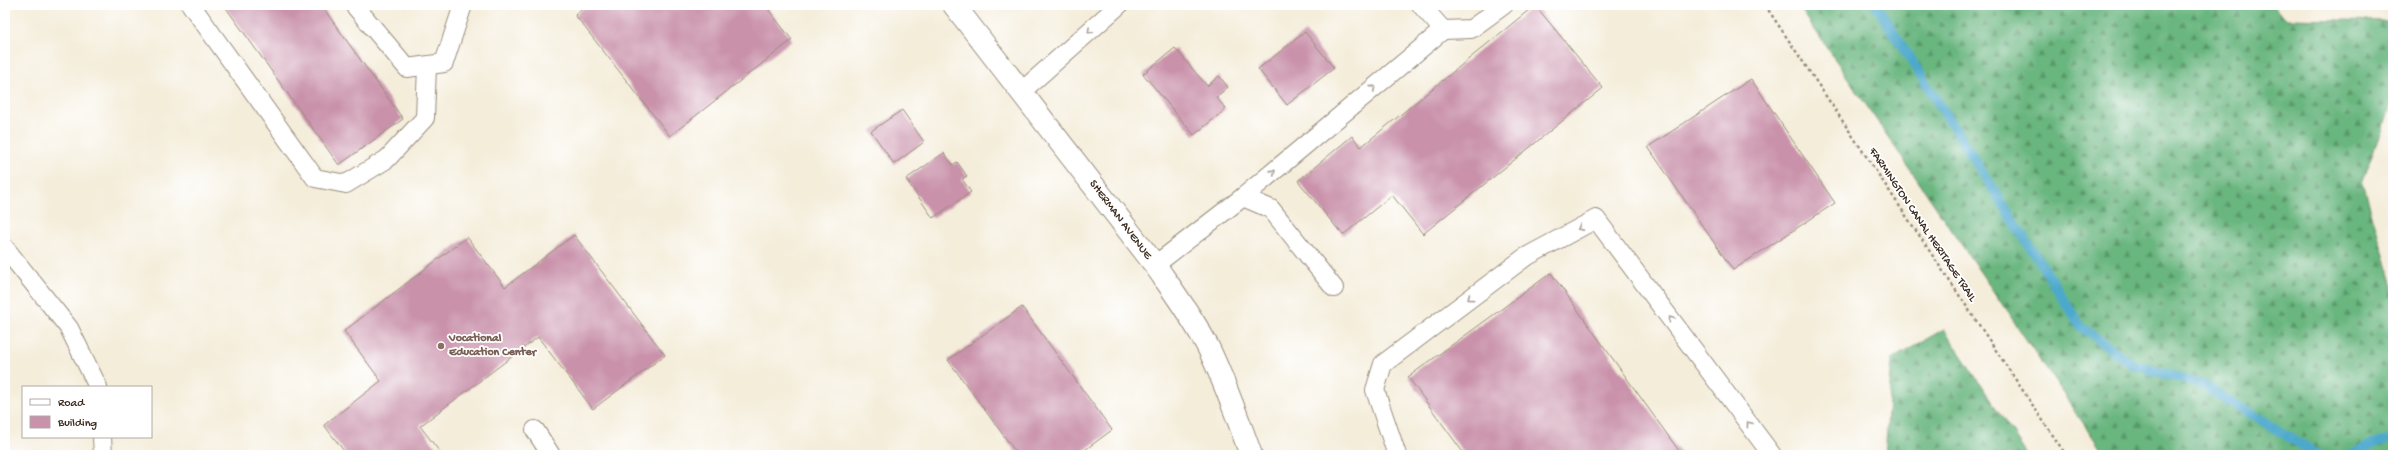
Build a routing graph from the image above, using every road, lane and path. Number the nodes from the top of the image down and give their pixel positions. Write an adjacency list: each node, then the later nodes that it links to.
1 (191, 5): 10 (lane)
2 (354, 5): 10 (lane)
3 (464, 5): 10 (lane)
4 (954, 5): 11 (main road, SHERMAN AVENUE)
5 (1119, 5): 11 (lane, one-way to 11)
6 (1421, 5): 9 (lane)
7 (1504, 5): 9 (lane)
8 (1765, 5): 24 (path, FARMINGTON CANAL HERITAGE TRAIL)
9 (1443, 30): 12 (lane, one-way to 9)
10 (428, 66)
11 (1021, 92): 14 (main road, SHERMAN AVENUE)
12 (1243, 197): 14 (lane); 15 (lane)
13 (5, 248): 16 (lane)
14 (1155, 265): 21 (main road, SHERMAN AVENUE)
15 (1334, 288)
16 (98, 386)
17 (535, 430): 20 (lane)
18 (102, 438): 19 (lane)
19 (103, 455)
20 (551, 455)
21 (1251, 455)
22 (1397, 455): 23 (lane, one-way to 22)
23 (1772, 455)
24 (2066, 455)

